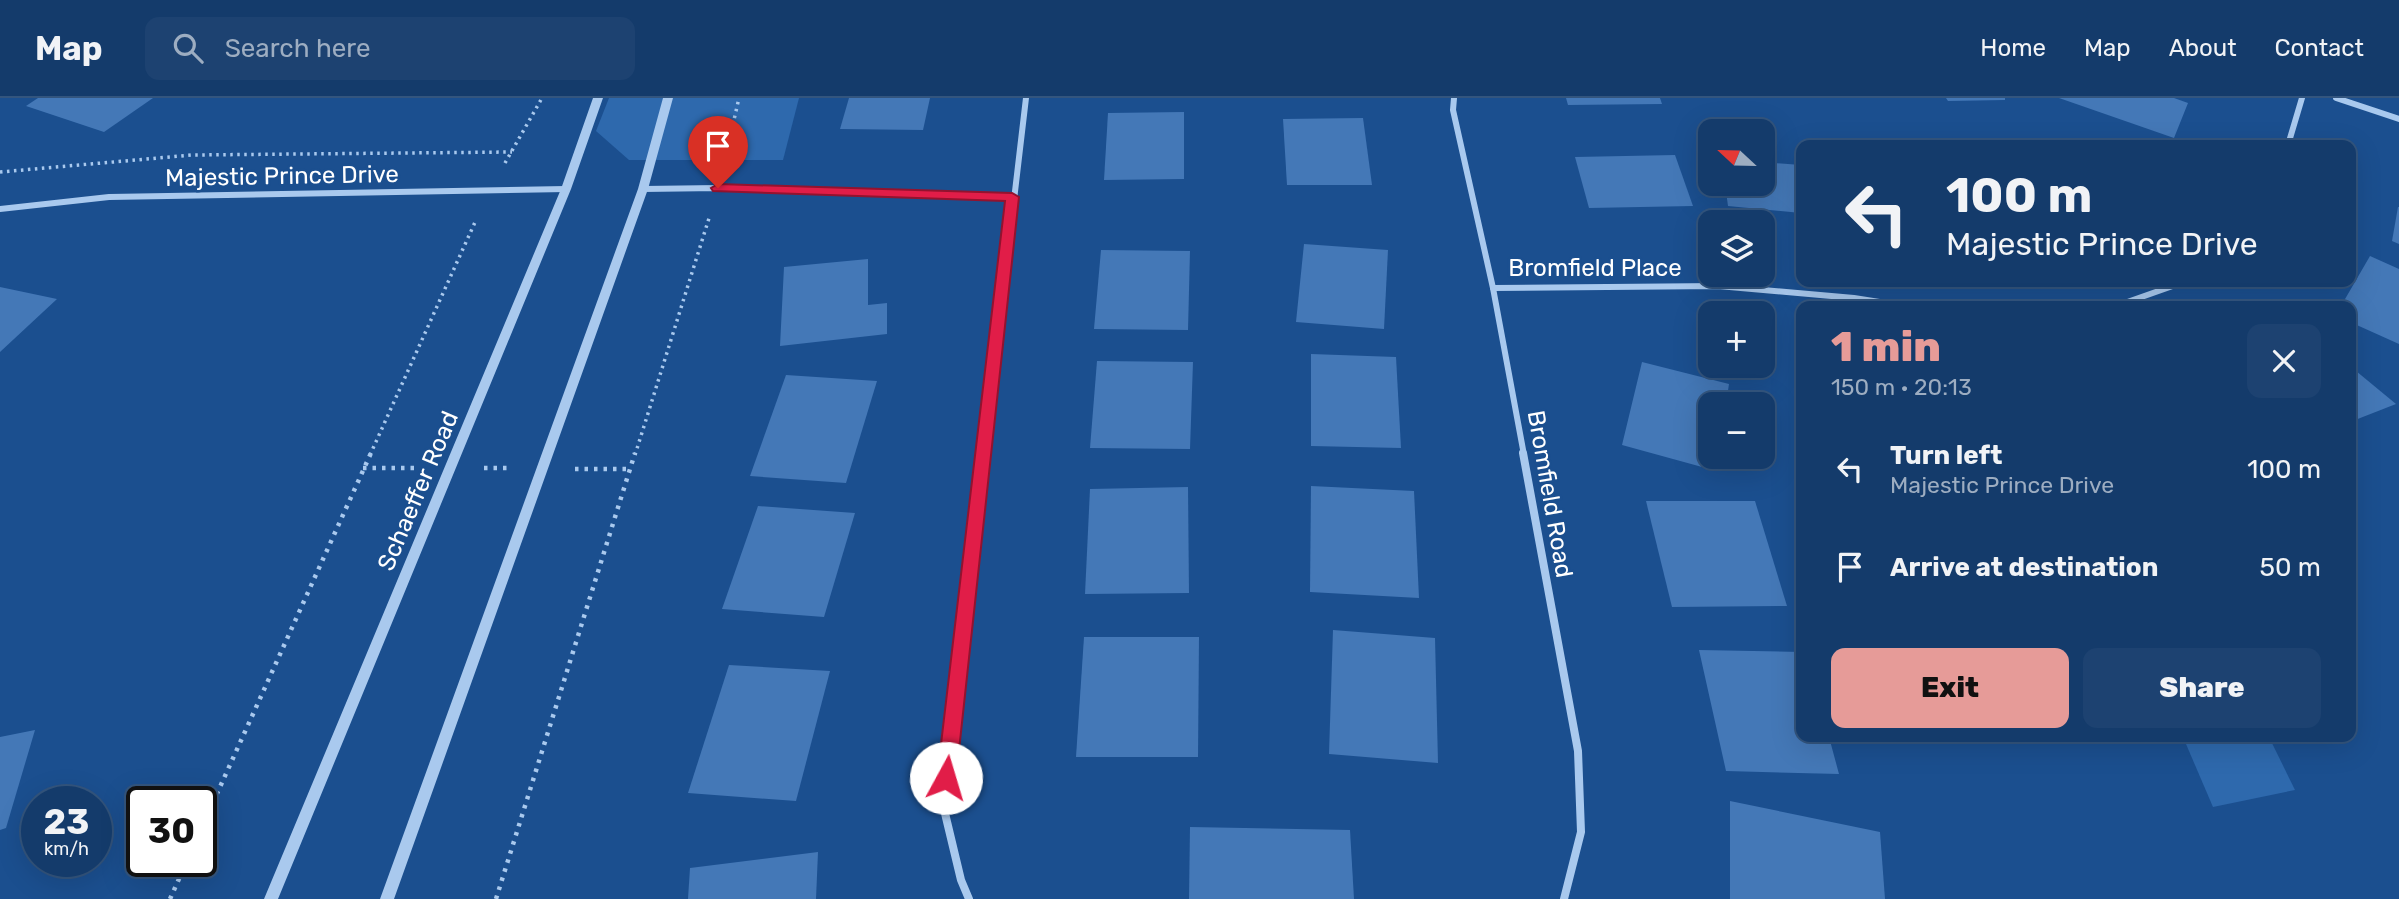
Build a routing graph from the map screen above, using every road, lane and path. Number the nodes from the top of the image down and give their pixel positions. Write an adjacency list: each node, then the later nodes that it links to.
1 (542, 98): 11 (path)
2 (598, 98): 14 (street, Schaeffer Road)
3 (668, 98): 15 (street)
4 (738, 98): 13 (path)
5 (1026, 98): 17 (street)
6 (1454, 98): 20 (street, Bromfield Road)
7 (2302, 98): 10 (street)
8 (2336, 98): 9 (street)
9 (2399, 119)
10 (2289, 140)
11 (512, 152): 12 (path); 16 (path)
12 (0, 172)
13 (718, 188): 15 (street); 17 (street); 25 (path)
14 (566, 189): 16 (street, Majestic Prince Drive); 24 (street, Schaeffer Road)
15 (643, 189): 26 (street)
16 (488, 192): 18 (street, Majestic Prince Drive); 23 (path)
17 (1012, 197): 33 (street)
18 (0, 209)
19 (2170, 287): 22 (street)
20 (1493, 288): 21 (street, Bromfield Place); 34 (street, Bromfield Road)
21 (1858, 301)
22 (2130, 301)
23 (363, 468): 24 (path); 27 (path)
24 (450, 468): 26 (path); 30 (street, Schaeffer Road)
25 (630, 468): 26 (path); 32 (path)
26 (543, 469): 31 (street)
27 (217, 793)
28 (180, 877): 29 (path)
29 (170, 899)
30 (271, 899)
31 (387, 899)
32 (496, 899)
33 (969, 899)
34 (1564, 899)

